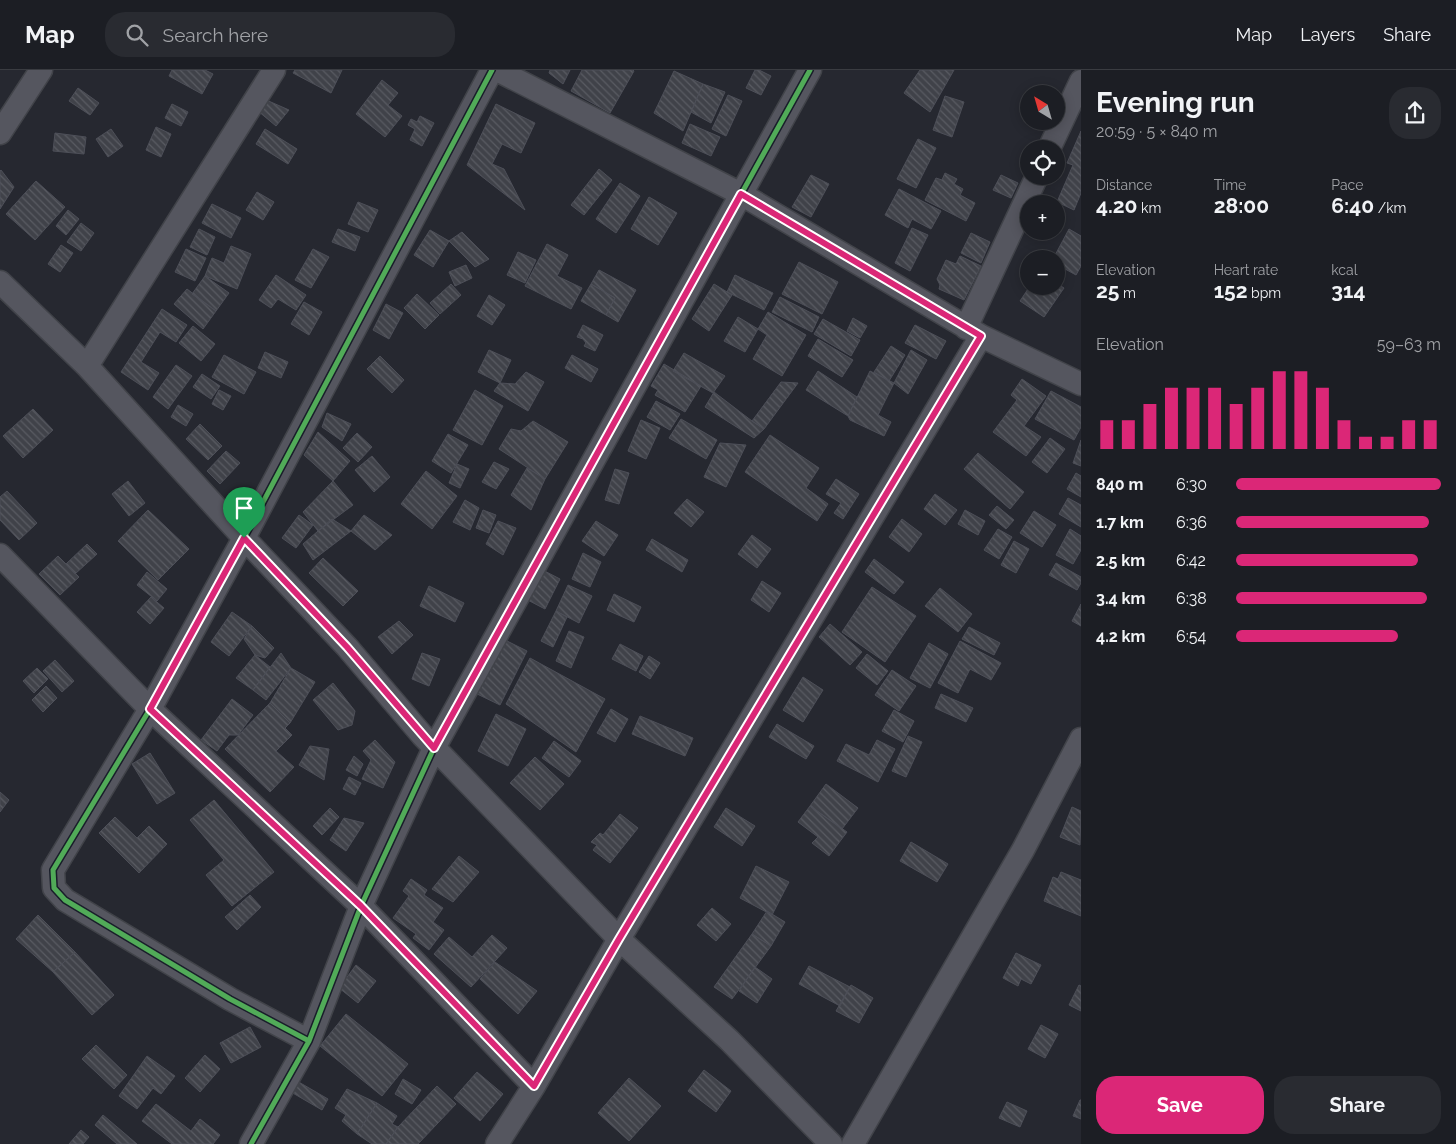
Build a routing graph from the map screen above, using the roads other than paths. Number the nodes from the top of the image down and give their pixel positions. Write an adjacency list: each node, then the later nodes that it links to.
1 (41, 70): 7 (street)
2 (274, 70): 13 (street)
3 (492, 70): 15 (street)
4 (497, 70): 10 (street)
5 (810, 70): 10 (street)
6 (1081, 81): 8 (street)
7 (0, 133)
8 (1053, 140)
9 (1033, 185): 12 (street)
10 (741, 194): 12 (street); 19 (street)
11 (0, 282): 13 (street)
12 (974, 332): 14 (street); 21 (street)
13 (87, 366): 15 (street)
14 (1081, 384)
15 (244, 538): 17 (street); 19 (street)
16 (0, 555): 17 (street)
17 (150, 709): 20 (street); 22 (street)
18 (1081, 739): 27 (street)
19 (434, 748): 20 (street); 21 (street)
20 (361, 906): 22 (street); 23 (street)
21 (619, 939): 23 (street); 26 (street)
22 (309, 1041): 24 (street)
23 (534, 1086): 25 (street)
24 (251, 1144)
25 (497, 1144)
26 (831, 1144)
27 (853, 1144)

